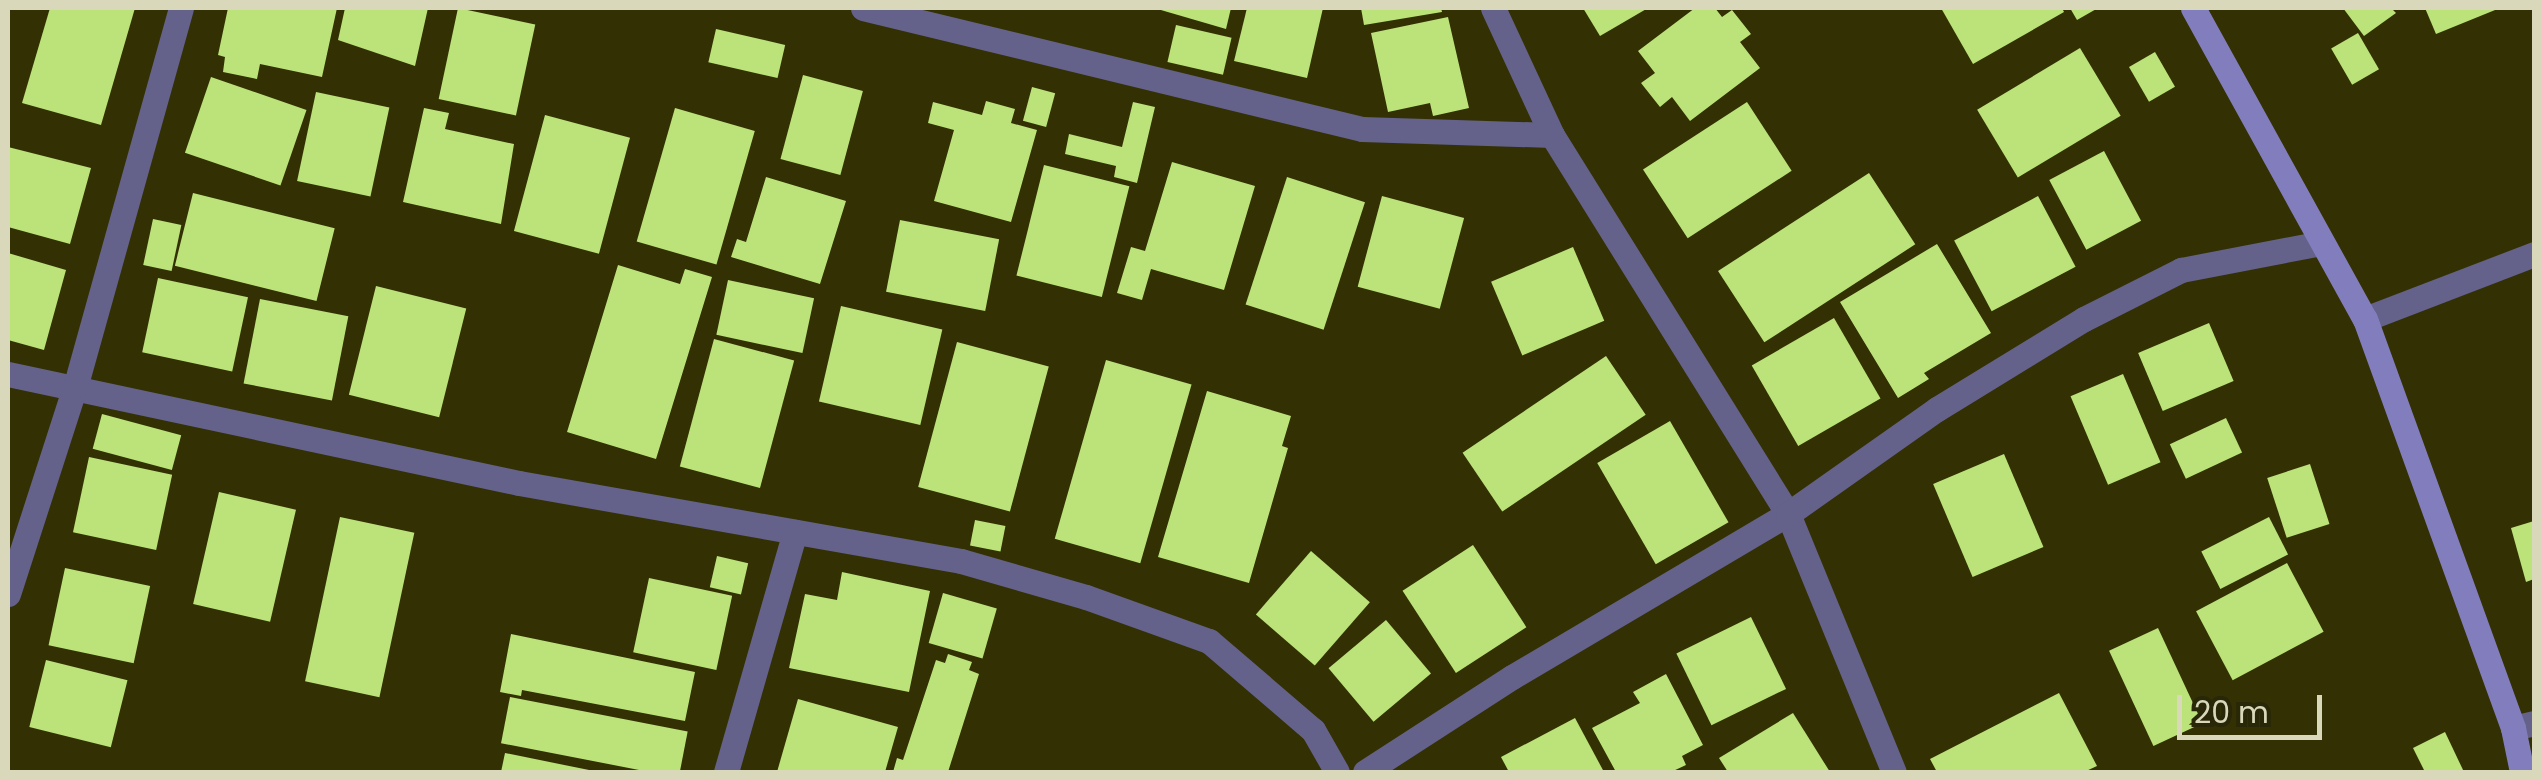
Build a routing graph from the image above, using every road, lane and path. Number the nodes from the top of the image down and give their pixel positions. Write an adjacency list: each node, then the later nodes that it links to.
1 (182, 8): 10 (street)
2 (863, 8): 5 (street)
3 (1493, 8): 5 (street)
4 (2192, 8): 6 (main road)
5 (1552, 134): 11 (street)
6 (2321, 243): 8 (main road); 11 (street)
7 (2534, 254): 8 (street)
8 (2364, 319): 14 (main road)
9 (8, 374): 10 (street)
10 (76, 384): 12 (street); 13 (street)
11 (1788, 514): 17 (street); 18 (street)
12 (794, 532): 15 (street); 16 (street)
13 (8, 594)
14 (2524, 725): 19 (main road)
15 (726, 772)
16 (1337, 772)
17 (1366, 772)
18 (1894, 772)
19 (2522, 772)

